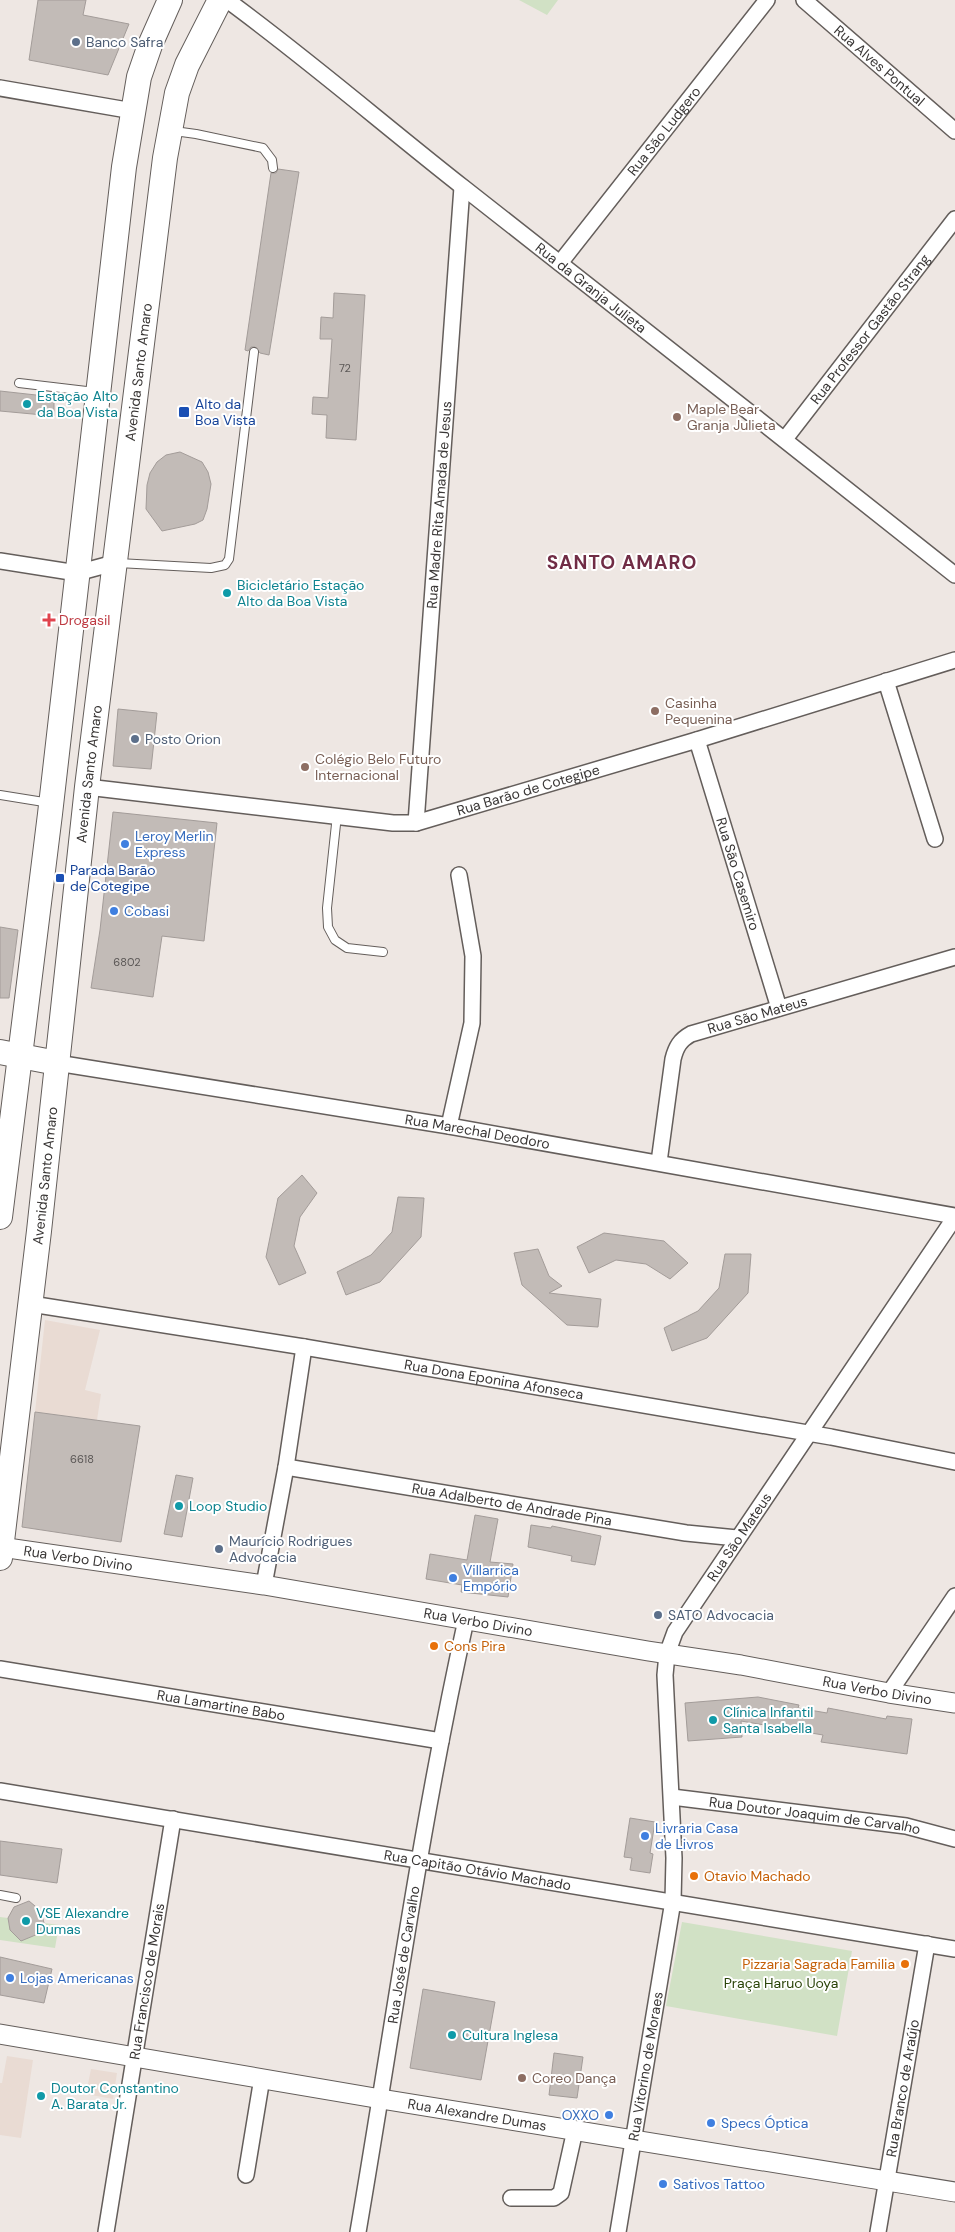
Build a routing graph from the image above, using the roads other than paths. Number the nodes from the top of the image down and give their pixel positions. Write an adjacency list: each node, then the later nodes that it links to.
1 (170, 0): 7 (main road)
2 (220, 0): 8 (main road, Avenida Santo Amaro)
3 (227, 0): 11 (street, Rua da Granja Julieta)
4 (767, 0): 13 (street, Rua São Ludgero)
5 (804, 0): 9 (street, Rua Alves Pontual)
6 (0, 88): 7 (street)
7 (132, 111): 16 (main road)
8 (169, 131): 10 (lane); 19 (main road, Avenida Santo Amaro)
9 (955, 131)
10 (273, 168)
11 (462, 187): 13 (street, Rua da Granja Julieta); 29 (street, Rua Madre Rita Amada de Jesus)
12 (955, 219): 17 (street, Rua Professor Gastão Strang)
13 (560, 263): 17 (street, Rua da Granja Julieta)
14 (254, 352): 19 (lane)
15 (19, 383): 16 (lane)
16 (98, 392): 20 (main road)
17 (784, 439): 21 (street, Rua da Granja Julieta)
18 (0, 561): 20 (street)
19 (114, 563): 20 (street); 25 (main road, Avenida Santo Amaro)
20 (77, 574): 27 (main road)
21 (955, 576)
22 (955, 660): 23 (street, Rua Barão de Cotegipe)
23 (886, 681): 24 (street, Rua Barão de Cotegipe); 30 (street)
24 (697, 740): 29 (street, Rua Barão de Cotegipe); 34 (street, Rua São Casemiro)
25 (87, 787): 28 (street, Rua Barão de Cotegipe); 36 (main road, Avenida Santo Amaro)
26 (0, 796): 27 (lane)
27 (52, 803): 35 (main road)
28 (337, 815): 29 (street, Rua Barão de Cotegipe); 32 (lane)
29 (416, 823)
30 (935, 839)
31 (458, 875): 37 (street)
32 (383, 952)
33 (955, 957): 34 (street, Rua São Mateus)
34 (778, 1008): 38 (street, Rua São Mateus)
35 (10, 1054): 36 (main road, Rua Marechal Deodoro); 40 (main road)
36 (57, 1063): 37 (street, Rua Marechal Deodoro); 41 (main road, Avenida Santo Amaro)
37 (449, 1126): 38 (street, Rua Marechal Deodoro)
38 (659, 1162): 39 (street, Rua Marechal Deodoro)
39 (955, 1216): 43 (street, Rua São Mateus)
40 (0, 1217)
41 (31, 1304): 42 (street, Rua Dona Eponina Afonseca); 47 (main road, Avenida Santo Amaro)
42 (304, 1347): 43 (street, Rua Dona Eponina Afonseca); 45 (street)
43 (808, 1434): 44 (street, Rua Dona Eponina Afonseca); 46 (street, Rua São Mateus)
44 (955, 1462)
45 (286, 1467): 46 (street, Rua Adalberto de Andrade Pina); 48 (street)
46 (737, 1538): 51 (street, Rua São Mateus)
47 (0, 1551): 48 (street, Rua Verbo Divino)
48 (264, 1585): 50 (street, Rua Verbo Divino)
49 (955, 1596): 53 (street)
50 (466, 1620): 51 (street, Rua Verbo Divino); 55 (street, Rua José de Carvalho)
51 (667, 1654): 53 (street, Rua Verbo Divino); 57 (street, Rua São Mateus)
52 (0, 1670): 55 (street, Rua Lamartine Babo)
53 (889, 1693): 54 (street, Rua Verbo Divino)
54 (955, 1703)
55 (441, 1741): 60 (street, Rua José de Carvalho)
56 (0, 1791): 58 (street, Rua Capitão Otávio Machado)
57 (672, 1797): 59 (street, Rua Doutor Joaquim de Carvalho); 63 (street, Rua São Mateus)
58 (173, 1819): 60 (street, Rua Capitão Otávio Machado); 67 (street, Rua Francisco de Morais)
59 (955, 1839)
60 (419, 1860): 63 (street, Rua Capitão Otávio Machado); 69 (street, Rua José de Carvalho)
61 (0, 1895): 62 (lane)
62 (16, 1898)
63 (673, 1902): 64 (street, Rua Capitão Otávio Machado); 71 (street, Rua Vitorino de Moraes)
64 (927, 1944): 65 (street, Rua Capitão Otávio Machado); 73 (street, Rua Branco de Araújo)
65 (955, 1949)
66 (0, 2034): 67 (street, Rua Alexandre Dumas)
67 (135, 2056): 68 (street, Rua Alexandre Dumas); 76 (street, Rua Francisco de Morais)
68 (262, 2078): 69 (street, Rua Alexandre Dumas); 72 (street)
69 (381, 2099): 70 (street, Rua Alexandre Dumas); 77 (street, Rua José de Carvalho)
70 (575, 2130): 71 (street, Rua Alexandre Dumas); 75 (street)
71 (634, 2140): 73 (street, Rua Alexandre Dumas); 78 (street, Rua Vitorino de Moraes)
72 (246, 2175)
73 (888, 2180): 74 (street, Rua Alexandre Dumas); 79 (street, Rua Branco de Araújo)
74 (955, 2192)
75 (511, 2198)
76 (106, 2232)
77 (358, 2232)
78 (618, 2232)
79 (878, 2232)

